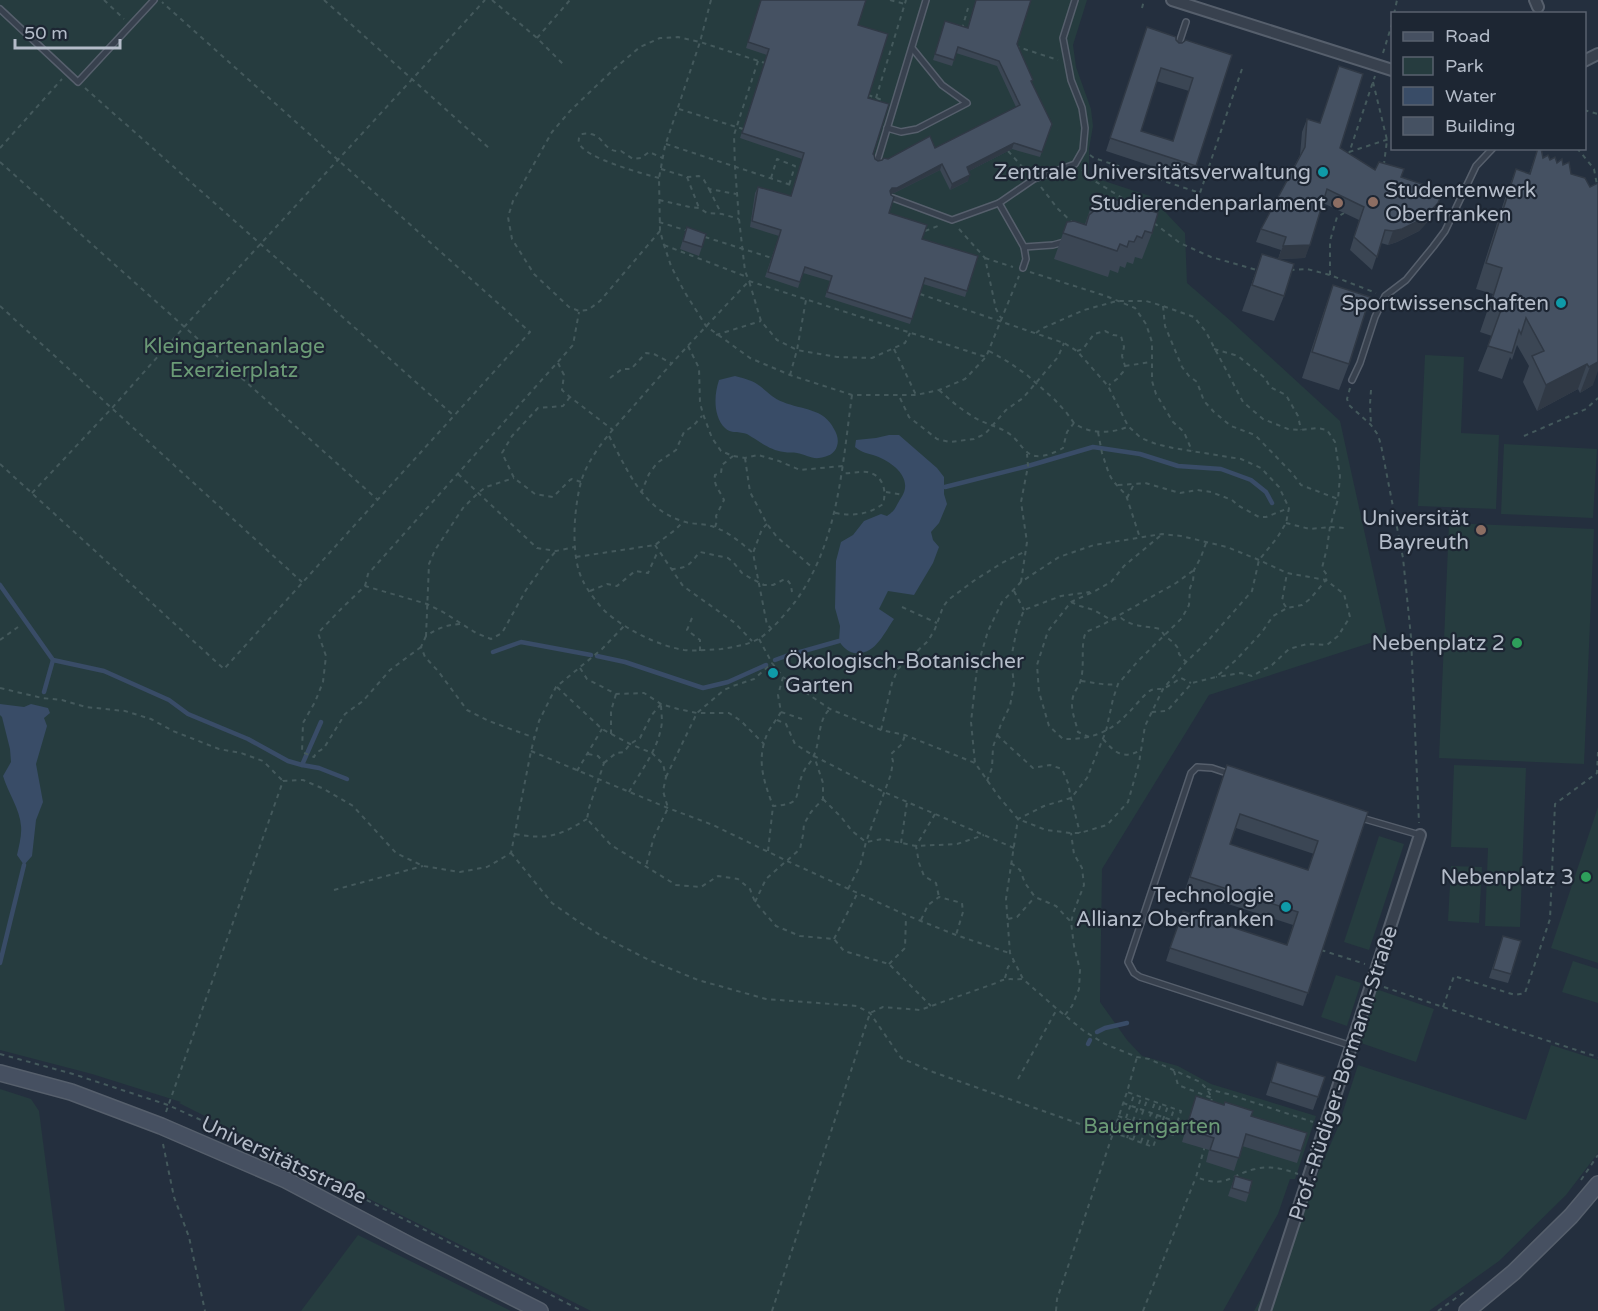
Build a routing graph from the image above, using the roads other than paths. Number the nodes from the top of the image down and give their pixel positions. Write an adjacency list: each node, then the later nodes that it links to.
1 (154, 0): 5 (lane)
2 (926, 0): 7 (lane)
3 (1075, 0): 14 (lane)
4 (1172, 0): 9 (street)
5 (0, 9)
6 (1186, 22): 8 (lane)
7 (912, 48): 10 (lane); 10 (lane)
8 (1176, 52)
9 (1391, 70)
10 (887, 128): 12 (lane)
11 (1491, 150): 18 (lane)
12 (877, 162)
13 (893, 198): 14 (lane)
14 (999, 204): 16 (lane)
15 (1081, 236): 16 (lane)
16 (1024, 247): 17 (lane)
17 (1022, 269)
18 (1353, 380)
19 (1234, 776): 22 (lane)
20 (1354, 815): 21 (lane)
21 (1420, 835): 22 (street, Prof.-Rüdiger-Bormann-Straße)
22 (1352, 1046): 26 (street, Prof.-Rüdiger-Bormann-Straße)
23 (0, 1073): 25 (main road, Universitätsstraße)
24 (1598, 1184): 27 (main road)
25 (540, 1311)
26 (1265, 1311)
27 (1467, 1311)

